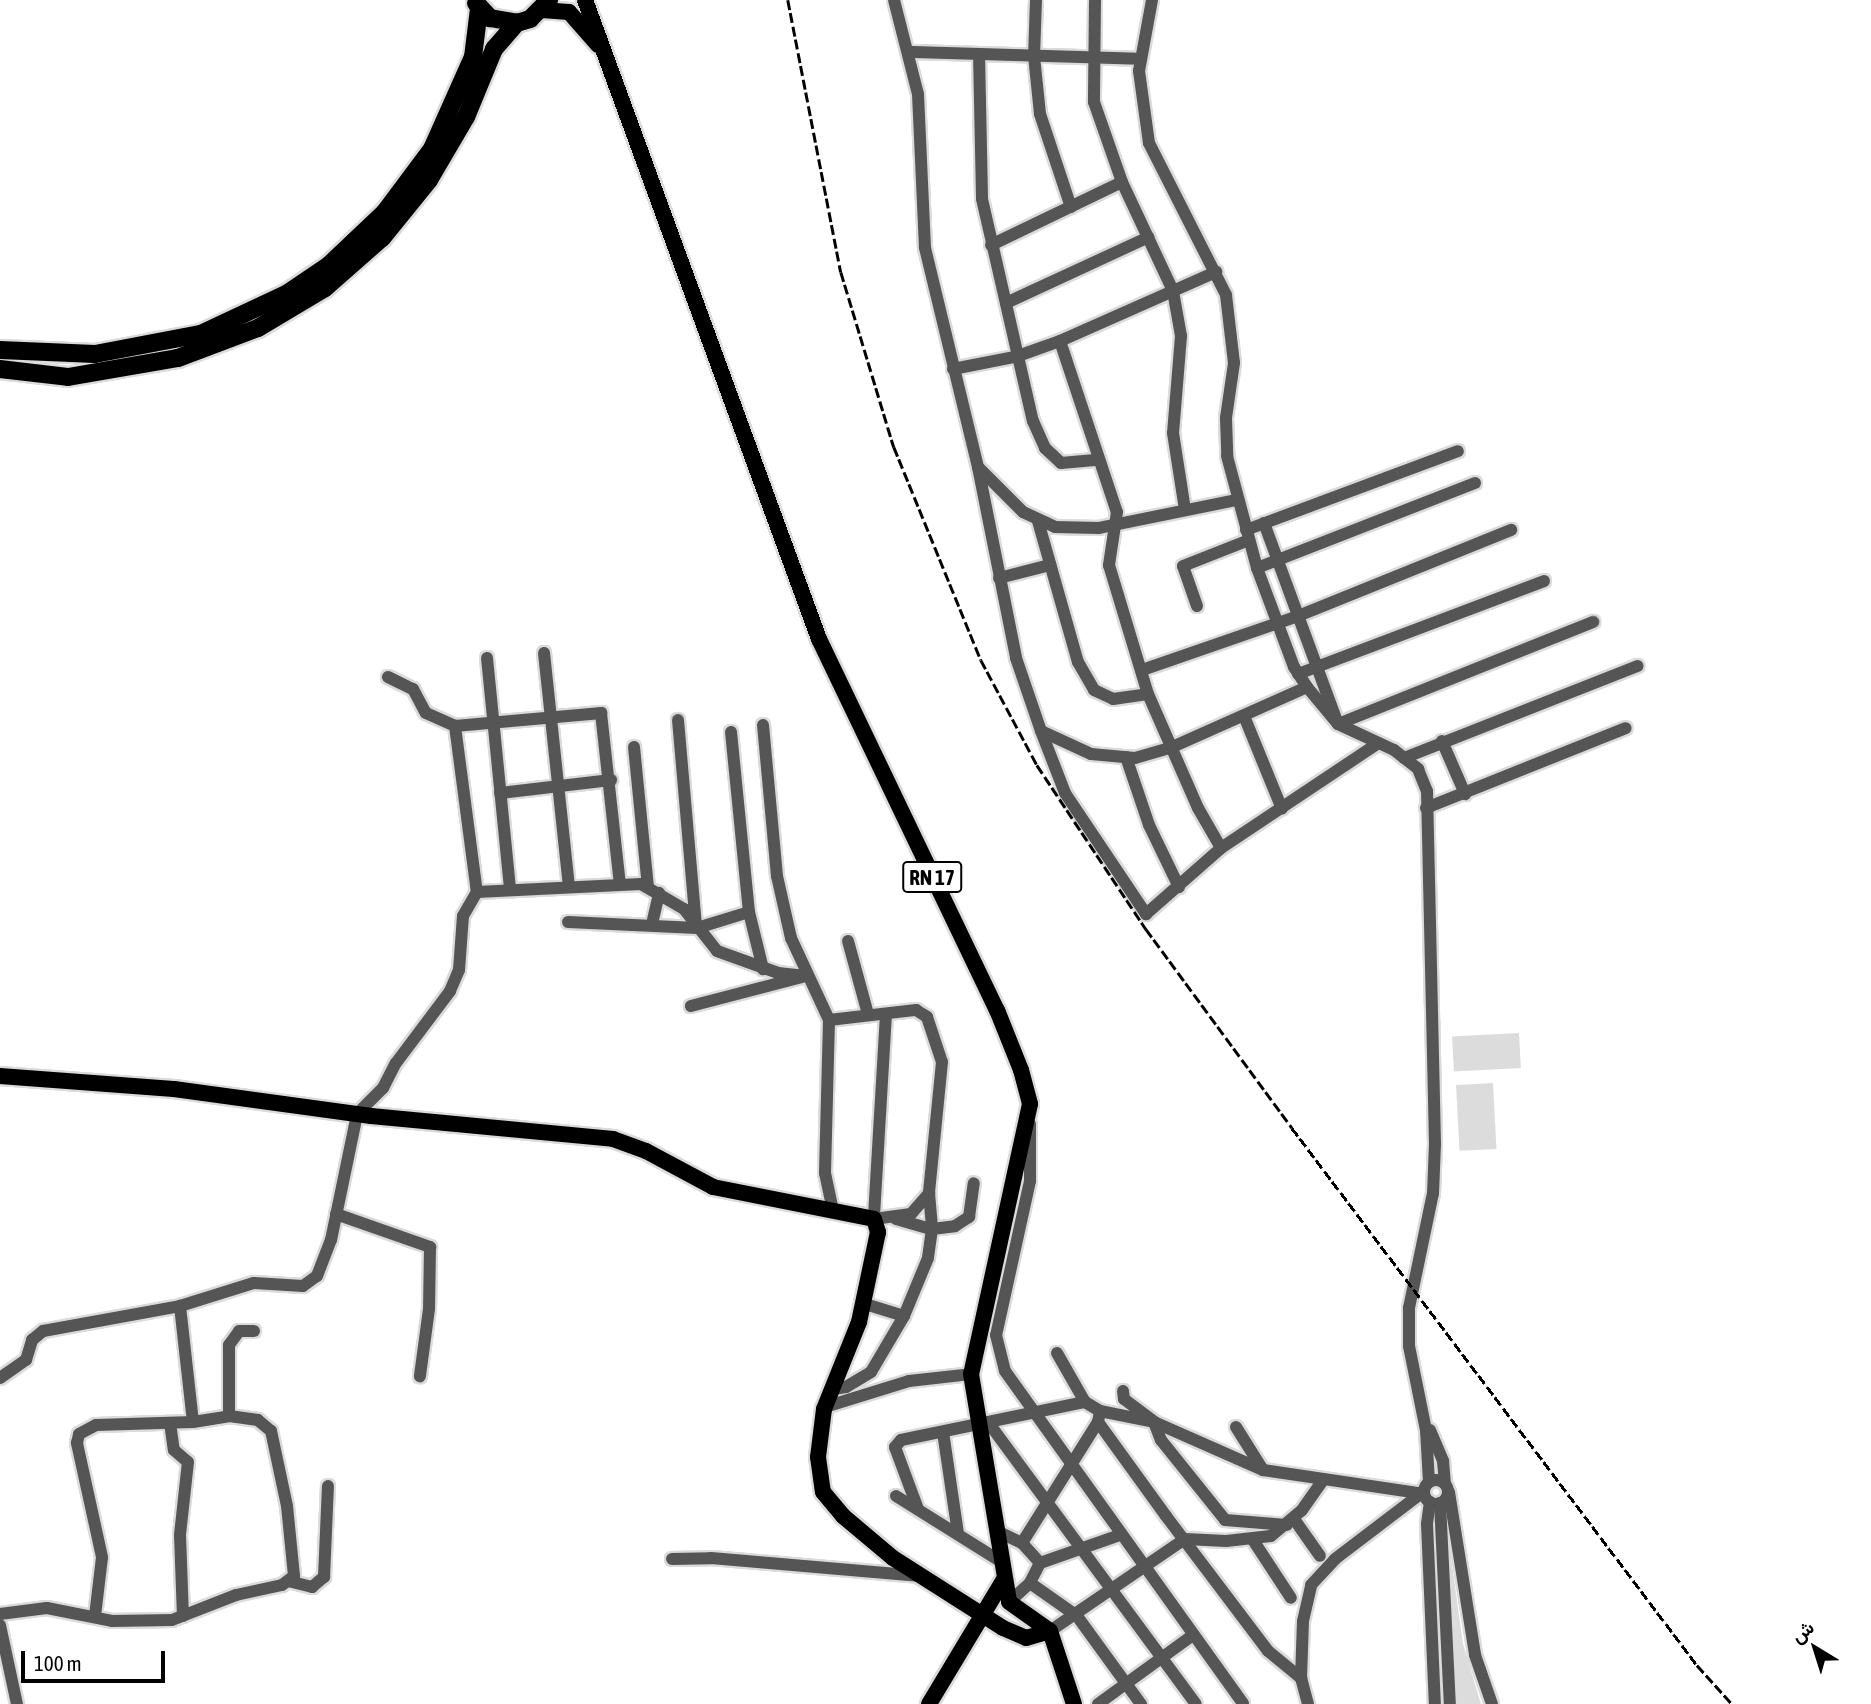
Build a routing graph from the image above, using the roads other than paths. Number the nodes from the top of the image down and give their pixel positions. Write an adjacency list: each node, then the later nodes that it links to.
1 (585, 0): 12 (main road, RN 17)
2 (894, 0): 9 (street)
3 (1036, 0): 11 (street)
4 (1095, 0): 14 (street)
5 (1152, 0): 13 (street)
6 (477, 4): 8 (highway); 23 (highway)
7 (545, 5): 8 (highway); 12 (main road, RN 17)
8 (517, 23): 25 (highway)
9 (911, 52): 10 (street); 26 (street)
10 (979, 54): 11 (street); 18 (street)
11 (1034, 56): 14 (street); 16 (street)
12 (608, 57): 97 (main road, RN 17)
13 (1141, 59): 14 (street); 19 (street)
14 (1095, 60): 15 (street)
15 (1122, 182): 16 (street); 17 (street)
16 (1071, 207): 18 (street)
17 (1149, 237): 20 (street); 21 (street)
18 (991, 245): 21 (street)
19 (1216, 271): 20 (street); 31 (street)
20 (1173, 291): 22 (street); 32 (street)
21 (1006, 303): 24 (street)
22 (1060, 341): 24 (street); 28 (street)
23 (0, 349)
24 (1015, 357): 26 (street); 28 (street)
25 (0, 369)
26 (953, 369): 29 (street)
27 (1458, 451): 34 (street)
28 (1098, 460): 35 (street)
29 (978, 467): 33 (street); 41 (street)
30 (1475, 483): 38 (street)
31 (1237, 500): 32 (street); 37 (street)
32 (1185, 510): 35 (street)
33 (1038, 521): 35 (street); 39 (street)
34 (1264, 523): 37 (street); 38 (street)
35 (1117, 525): 51 (street)
36 (1511, 530): 44 (street)
37 (1247, 535): 40 (street); 43 (street)
38 (1275, 559): 40 (street); 44 (street)
39 (1050, 565): 41 (street); 55 (street)
40 (1257, 568): 46 (street)
41 (999, 578): 65 (street)
42 (1544, 581): 50 (street)
43 (1197, 606)
44 (1298, 616): 46 (street); 50 (street)
45 (1593, 622): 60 (street)
46 (1276, 623): 51 (street); 52 (street)
47 (544, 653): 56 (street)
48 (487, 658): 59 (street)
49 (1637, 666): 66 (street)
50 (1320, 667): 52 (street); 60 (street)
51 (1142, 670): 55 (street)
52 (1298, 674): 54 (street)
53 (388, 677): 62 (street)
54 (1307, 687): 57 (street); 60 (street)
55 (1148, 694): 69 (street)
56 (551, 716): 59 (street); 72 (street); 73 (street)
57 (1244, 716): 69 (street); 77 (street)
58 (678, 720): 88 (street)
59 (493, 721): 62 (street); 74 (street)
60 (1338, 724): 67 (street)
61 (763, 725): 91 (street)
62 (455, 726): 84 (street)
63 (1626, 728): 75 (street)
64 (731, 732): 85 (street)
65 (1041, 732): 70 (street); 81 (street)
66 (1442, 741): 71 (street); 75 (street)
67 (1377, 744): 71 (street); 77 (street)
68 (634, 747): 83 (street)
69 (1170, 748): 70 (street); 78 (street)
70 (1126, 757): 81 (street)
71 (1404, 758): 76 (street)
72 (611, 780): 73 (street); 79 (street)
73 (558, 787): 74 (street); 80 (street)
74 (500, 793): 82 (street)
75 (1465, 794): 76 (street)
76 (1426, 808): 118 (street)
77 (1282, 809): 78 (street)
78 (1221, 848): 81 (street)
79 (620, 884): 80 (street); 83 (street)
80 (569, 886): 82 (street)
81 (1179, 887)
82 (510, 890): 84 (street)
83 (653, 890): 87 (street); 88 (street)
84 (477, 891): 98 (street)
85 (749, 912): 88 (street); 90 (street)
86 (568, 922): 87 (street)
87 (652, 923): 88 (street)
88 (696, 928): 90 (street)
89 (848, 941): 93 (street)
90 (763, 969): 91 (street)
91 (806, 976): 92 (street); 95 (street)
92 (691, 1006)
93 (868, 1014): 94 (street); 95 (street)
94 (886, 1014): 100 (street); 103 (street)
95 (829, 1020): 101 (street)
96 (0, 1076): 98 (main road)
97 (1030, 1104): 110 (main road); 117 (street)
98 (357, 1114): 101 (main road); 102 (street)
99 (974, 1183): 104 (street)
100 (929, 1193): 103 (street); 104 (street)
101 (833, 1210): 103 (main road)
102 (336, 1214): 106 (street); 111 (street)
103 (881, 1218): 104 (street); 105 (main road)
104 (932, 1229): 107 (street)
105 (862, 1303): 107 (street); 113 (main road)
106 (180, 1306): 112 (street); 121 (street)
107 (904, 1316): 113 (street)
108 (254, 1331): 119 (street)
109 (1057, 1353): 115 (street)
110 (971, 1374): 116 (street); 124 (main road)
111 (420, 1376)
112 (0, 1378)
113 (834, 1389): 116 (main road)
114 (1123, 1391): 122 (street)
115 (1084, 1402): 117 (street); 120 (street)
116 (825, 1407): 149 (main road)
117 (1033, 1412): 124 (street); 127 (street)
118 (1420, 1413): 131 (street); 132 (street)
119 (229, 1416): 121 (street); 150 (street)
120 (1099, 1416): 122 (street); 127 (street); 140 (street)
121 (193, 1422): 123 (street)
122 (1154, 1422): 128 (street); 136 (street)
123 (170, 1423): 158 (street); 159 (street)
124 (983, 1423): 126 (street); 134 (street); 137 (main road)
125 (1236, 1427): 128 (street)
126 (943, 1432): 135 (street); 138 (street)
127 (1071, 1466): 134 (street); 139 (street)
128 (1263, 1469): 129 (street)
129 (1323, 1480): 132 (street); 136 (street)
130 (328, 1486): 150 (street)
131 (1447, 1488): 132 (street); 132 (street); 177 (street)
132 (1430, 1495): 165 (street); 175 (street); 176 (street)
133 (896, 1496): 135 (street)
134 (1049, 1505): 142 (street); 143 (street)
135 (918, 1509): 138 (street)
136 (1290, 1522): 141 (street); 144 (street)
137 (999, 1532): 142 (street); 146 (main road)
138 (958, 1534): 146 (street)
139 (1120, 1535): 143 (street); 148 (street)
140 (1185, 1539): 141 (street); 148 (street); 165 (street)
141 (1253, 1540): 154 (street)
142 (1022, 1543): 147 (street)
143 (1083, 1551): 147 (street); 153 (street)
144 (1320, 1556)
145 (672, 1559): 149 (street)
146 (1000, 1561): 151 (main road)
147 (1040, 1563): 152 (street)
148 (1144, 1569): 153 (street); 163 (street)
149 (920, 1576): 156 (main road)
150 (288, 1581): 159 (street)
151 (1003, 1581): 155 (main road); 156 (main road)
152 (1030, 1583): 155 (street); 160 (street)
153 (1113, 1591): 160 (street); 164 (street)
154 (1291, 1598)
155 (1009, 1602): 162 (main road)
156 (982, 1612): 162 (main road); 169 (main road)
157 (0, 1614): 158 (street)
158 (95, 1616): 159 (street)
159 (183, 1616)
160 (1077, 1616): 162 (street); 166 (street)
161 (0, 1625): 168 (street)
162 (1050, 1631): 170 (main road)
163 (1193, 1635): 164 (street); 174 (street)
164 (1164, 1656): 166 (street); 173 (street)
165 (1301, 1678): 167 (street)
166 (1125, 1682): 171 (street); 172 (street)
167 (1311, 1703)
168 (17, 1704)
169 (929, 1704)
170 (1074, 1704)
171 (1098, 1704)
172 (1141, 1704)
173 (1196, 1704)
174 (1243, 1704)
175 (1435, 1704)
176 (1450, 1704)
177 (1492, 1704)

